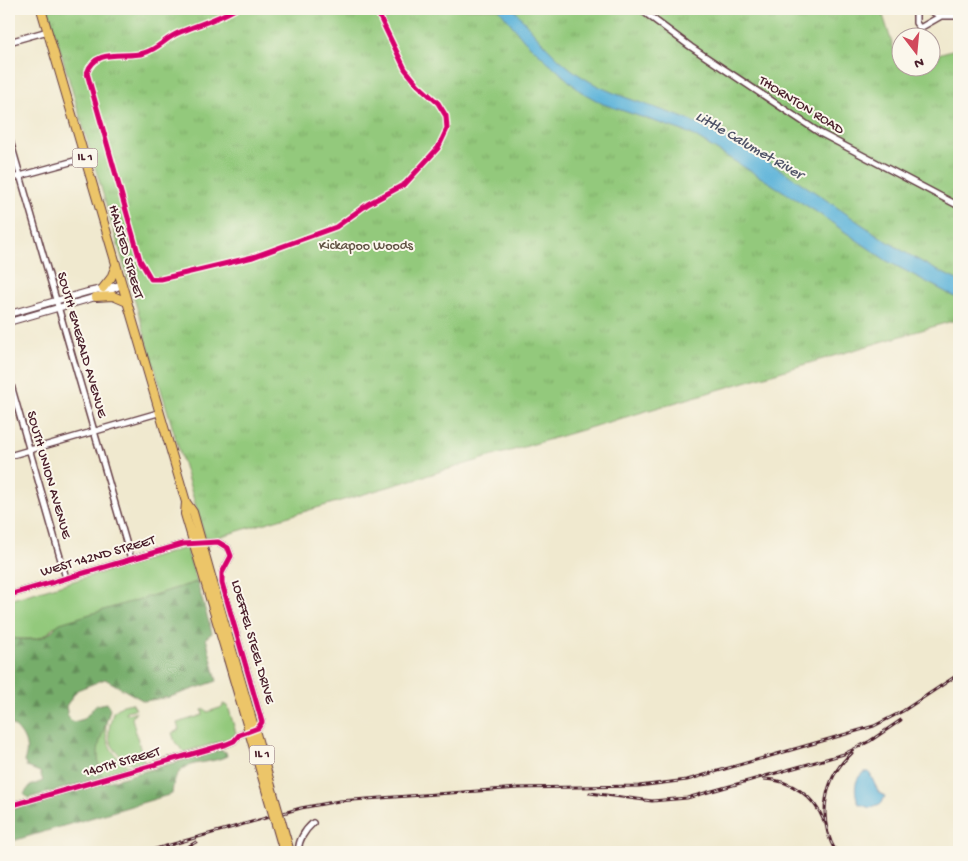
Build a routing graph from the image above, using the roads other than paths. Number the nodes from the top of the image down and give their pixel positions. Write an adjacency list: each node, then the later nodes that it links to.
1 (41, 9): 7 (main road, HALSTED STREET / IL 1)
2 (640, 9): 13 (street, THORNTON ROAD)
3 (916, 9): 5 (street)
4 (926, 9): 5 (street)
5 (940, 16): 6 (street)
6 (959, 16)
7 (48, 31): 8 (street); 10 (main road, HALSTED STREET / IL 1)
8 (9, 42)
9 (9, 137): 11 (street, SOUTH EMERALD AVENUE)
10 (85, 158): 11 (street); 14 (main road, HALSTED STREET / IL 1)
11 (20, 176): 12 (street); 18 (street, SOUTH EMERALD AVENUE)
12 (9, 179)
13 (959, 206)
14 (116, 264): 15 (main road, HALSTED STREET / IL 1); 16 (main road)
15 (122, 285): 16 (street); 17 (street); 19 (main road, HALSTED STREET / IL 1)
16 (104, 288): 18 (street)
17 (96, 296): 19 (main road); 20 (street)
18 (56, 300): 20 (street, SOUTH EMERALD AVENUE); 21 (street)
19 (127, 302): 24 (main road, HALSTED STREET / IL 1)
20 (58, 308): 22 (street); 25 (street, SOUTH EMERALD AVENUE)
21 (9, 314)
22 (9, 322)
23 (9, 378): 26 (street, SOUTH UNION AVENUE)
24 (158, 412): 25 (street); 28 (main road, HALSTED STREET / IL 1)
25 (94, 431): 26 (street); 29 (street, SOUTH EMERALD AVENUE)
26 (30, 450): 27 (street); 30 (street, SOUTH UNION AVENUE)
27 (9, 456)
28 (198, 543): 29 (street, WEST 142ND STREET); 32 (main road, HALSTED STREET / IL 1); 33 (street, LOEFFEL STEEL DRIVE)
29 (131, 559): 30 (street, WEST 142ND STREET)
30 (66, 578): 31 (street, WEST 142ND STREET)
31 (9, 595)
32 (231, 658): 36 (main road, HALSTED STREET / IL 1, bridge); 37 (main road, HALSTED STREET / IL 1, bridge)
33 (239, 735): 34 (street, 140TH STREET)
34 (9, 806)
35 (312, 823): 38 (street)
36 (284, 852)
37 (290, 852)
38 (299, 852)

